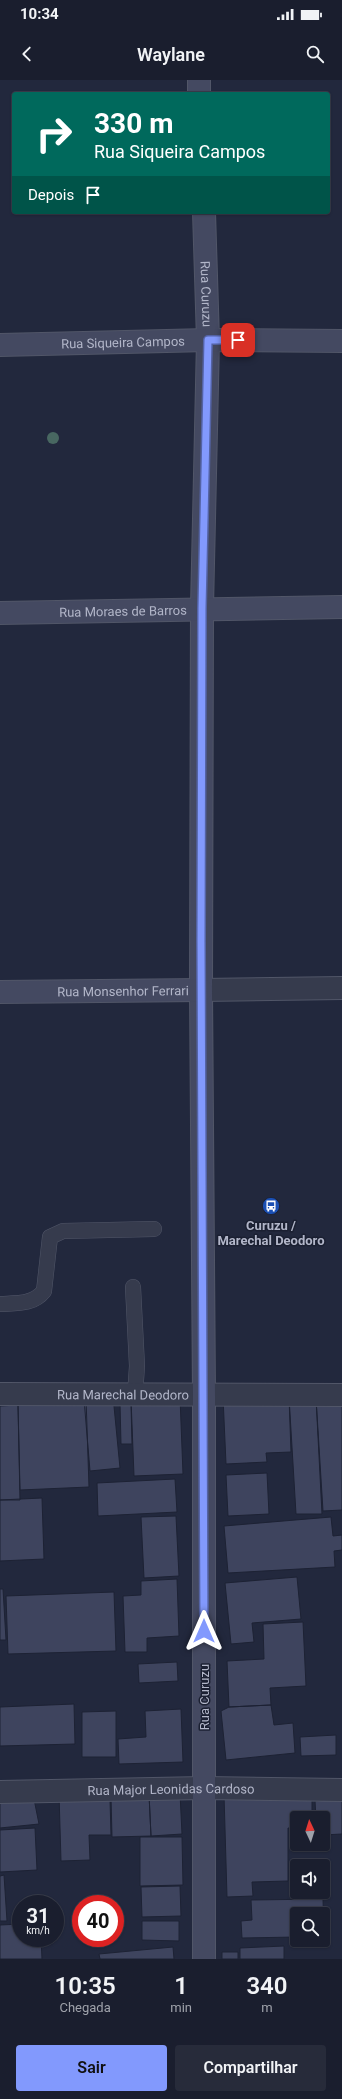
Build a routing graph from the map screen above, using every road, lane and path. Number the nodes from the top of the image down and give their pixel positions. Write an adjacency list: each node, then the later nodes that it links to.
1 (199, 80): 2 (street)
2 (199, 92)
3 (204, 214): 4 (street, Rua Curuzu)
4 (208, 340): 5 (street, Rua Siqueira Campos); 6 (street, Rua Siqueira Campos); 8 (street, Rua Curuzu)
5 (342, 341)
6 (0, 345)
7 (342, 607): 8 (street, Rua Moraes de Barros)
8 (202, 608): 9 (street, Rua Moraes de Barros); 11 (street, Rua Curuzu)
9 (0, 613)
10 (342, 988): 11 (street, Rua Monsenhor Ferrari)
11 (201, 990): 12 (street, Rua Monsenhor Ferrari); 19 (street, Rua Curuzu)
12 (0, 992)
13 (154, 1229): 15 (lane)
14 (133, 1287): 17 (lane)
15 (0, 1304)
16 (0, 1394): 17 (street, Rua Marechal Deodoro)
17 (135, 1395): 19 (street, Rua Marechal Deodoro)
18 (342, 1395): 19 (street, Rua Marechal Deodoro)
19 (204, 1396): 20 (street, Rua Curuzu)
20 (204, 1788): 21 (street, Rua Major Leonidas Cardoso); 22 (street, Rua Major Leonidas Cardoso); 23 (street, Rua Curuzu)
21 (342, 1790)
22 (0, 1792)
23 (204, 1959)

